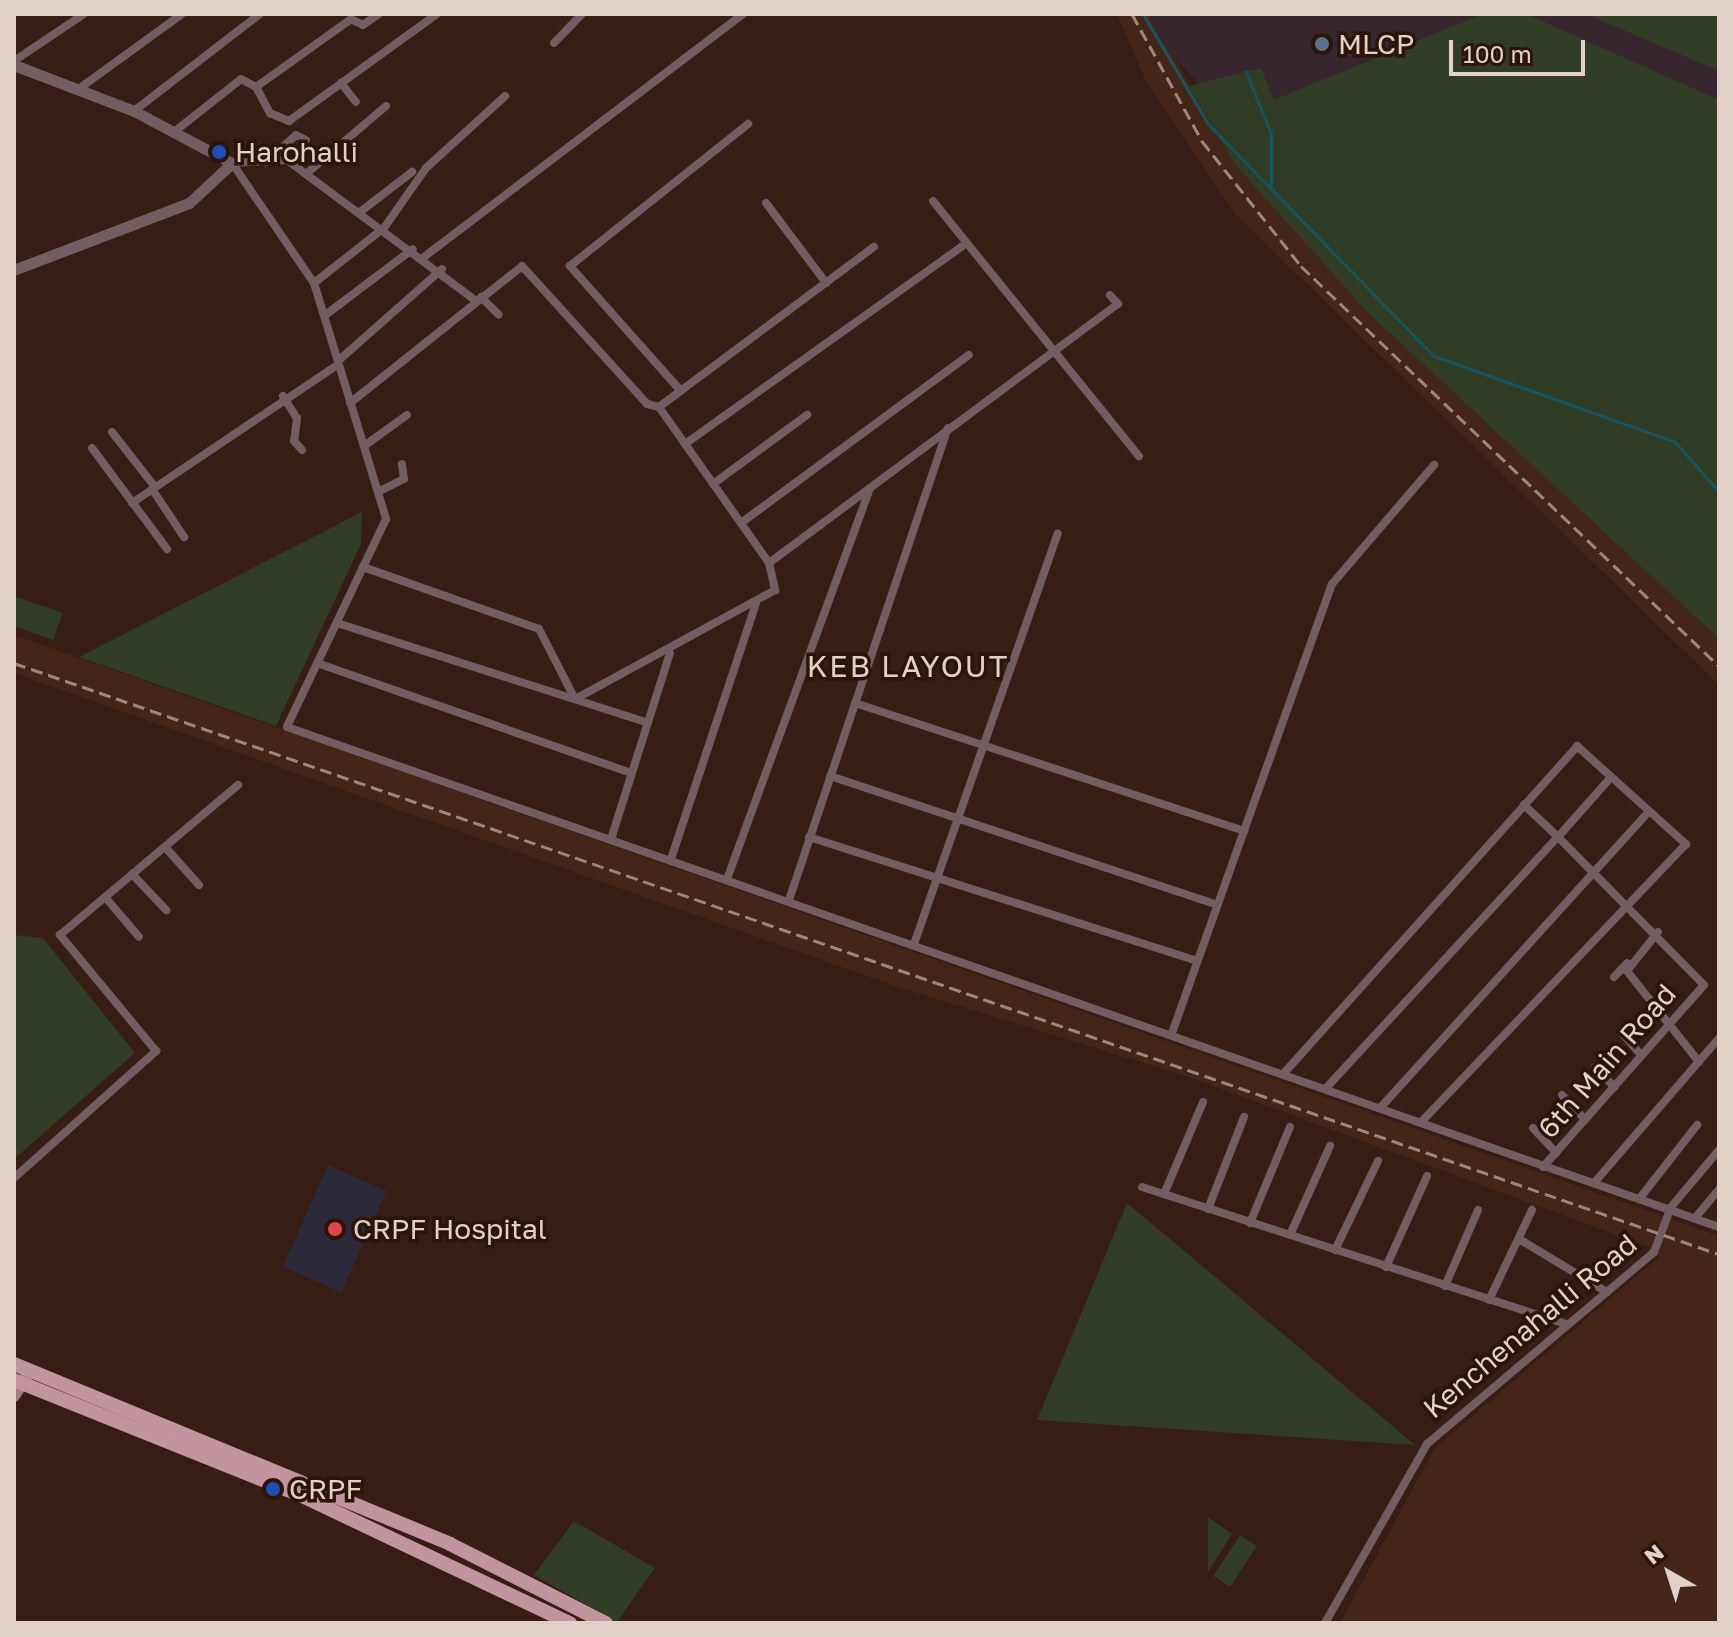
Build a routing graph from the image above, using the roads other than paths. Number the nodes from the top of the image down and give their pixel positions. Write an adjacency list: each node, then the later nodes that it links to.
1 (84, 14): 9 (street)
2 (260, 14): 16 (street)
3 (379, 14): 11 (street)
4 (437, 14): 10 (street)
5 (582, 14): 8 (street)
6 (743, 14): 31 (street)
7 (176, 16): 12 (street)
8 (554, 43)
9 (14, 63): 12 (street)
10 (341, 83): 11 (street); 14 (street)
11 (256, 87): 18 (street)
12 (80, 88): 16 (street)
13 (505, 96): 27 (street)
14 (356, 102)
15 (386, 106): 23 (street)
16 (134, 111): 18 (street)
17 (748, 124): 43 (street)
18 (174, 132): 20 (street)
19 (306, 140): 21 (street)
20 (232, 163): 21 (street); 33 (street); 34 (street)
21 (265, 163): 23 (street)
22 (412, 172): 26 (street)
23 (306, 174): 26 (street)
24 (933, 201): 28 (street)
25 (766, 203): 35 (street)
26 (360, 212): 27 (street)
27 (384, 228): 30 (street); 34 (street)
28 (963, 246): 40 (street); 51 (street)
29 (874, 247): 35 (street)
30 (413, 249): 31 (street); 39 (street)
31 (424, 257): 32 (street)
32 (442, 269): 37 (street); 42 (street)
33 (14, 270)
34 (314, 283): 39 (street)
35 (826, 283): 43 (street)
36 (1110, 295): 40 (street)
37 (478, 299): 38 (street); 45 (street); 46 (street)
38 (499, 315)
39 (324, 316): 42 (street)
40 (1052, 351): 49 (street); 55 (street)
41 (969, 355): 63 (street)
42 (338, 362): 44 (street); 45 (street)
43 (680, 390): 46 (street)
44 (283, 396): 54 (street); 60 (street)
45 (350, 403): 52 (street)
46 (659, 407): 51 (street)
47 (407, 415): 52 (street)
48 (807, 415): 58 (street)
49 (948, 428): 59 (street); 74 (street)
50 (112, 432): 60 (street)
51 (685, 444): 58 (street)
52 (364, 446): 61 (street)
53 (92, 448): 62 (street)
54 (302, 450)
55 (1139, 456)
56 (402, 464): 61 (street)
57 (1434, 465): 84 (street)
58 (713, 484): 63 (street)
59 (870, 487): 67 (street); 92 (street)
60 (154, 488): 62 (street); 65 (street)
61 (378, 492): 68 (street)
62 (133, 502): 66 (street)
63 (741, 523): 67 (street)
64 (1058, 533): 76 (street)
65 (184, 537)
66 (167, 549)
67 (769, 563): 69 (street)
68 (363, 567): 70 (street); 73 (street)
69 (756, 604): 71 (street); 89 (street)
70 (337, 623): 72 (street); 73 (street)
71 (670, 653): 73 (street); 75 (street)
72 (317, 663): 77 (street); 87 (street)
73 (575, 699): 75 (street)
74 (855, 703): 76 (street); 78 (street)
75 (645, 722): 77 (street)
76 (986, 745): 83 (street); 84 (street)
77 (628, 772): 87 (street)
78 (830, 776): 83 (street); 85 (street)
79 (1611, 777): 81 (street); 82 (street); 86 (street)
80 (238, 785): 88 (street)
81 (1524, 805): 86 (street); 113 (street)
82 (1649, 811): 90 (street); 97 (street)
83 (962, 819): 93 (street); 98 (street)
84 (1244, 831): 98 (street)
85 (809, 837): 93 (street); 96 (street)
86 (1558, 837): 90 (street); 114 (street)
87 (611, 839): 89 (street)
88 (165, 847): 91 (street); 94 (street)
89 (671, 859): 92 (street)
90 (1594, 869): 97 (street); 118 (street)
91 (132, 874): 95 (street); 99 (street)
92 (727, 879): 96 (street)
93 (939, 880): 102 (street); 103 (street)
94 (199, 885)
95 (105, 897): 101 (street); 131 (street)
96 (789, 900): 102 (street)
97 (1629, 902): 100 (street); 121 (street)
98 (1217, 905): 103 (street)
99 (166, 910)
100 (1658, 932): 104 (street); 106 (street, 6th Main Road)
101 (139, 937)
102 (914, 944): 108 (street)
103 (1197, 961): 108 (street)
104 (1628, 962): 105 (street); 106 (street)
105 (1614, 977)
106 (1667, 1025): 110 (street, 6th Main Road); 111 (street)
107 (1621, 1032): 110 (street)
108 (1172, 1033): 113 (street)
109 (1719, 1038): 111 (street)
110 (1641, 1055): 115 (street, 6th Main Road)
111 (1699, 1062): 132 (street)
112 (1595, 1067): 115 (street)
113 (1285, 1072): 114 (street)
114 (1327, 1087): 118 (street)
115 (1614, 1087): 120 (street, 6th Main Road)
116 (1562, 1095): 120 (street)
117 (1203, 1102): 135 (street)
118 (1381, 1107): 121 (street)
119 (1244, 1117): 138 (street)
120 (1585, 1120): 127 (street, 6th Main Road)
121 (1421, 1122): 129 (street)
122 (1697, 1125): 136 (street)
123 (1290, 1127): 142 (street)
124 (1533, 1128): 127 (street)
125 (1330, 1146): 144 (street)
126 (1719, 1150): 137 (street, Kenchenahalli Road)
127 (1556, 1153): 129 (street, 6th Main Road)
128 (1378, 1161): 146 (street)
129 (1543, 1167): 132 (street)
130 (1427, 1176): 147 (street)
131 (14, 1178)
132 (1594, 1183): 136 (street)
133 (1142, 1187): 135 (street)
134 (1719, 1189): 141 (street)
135 (1164, 1194): 138 (street)
136 (1640, 1198): 137 (street)
137 (1671, 1207): 141 (street); 149 (street, Kenchenahalli Road)
138 (1208, 1209): 142 (street)
139 (1478, 1210): 148 (street)
140 (1532, 1210): 145 (street)
141 (1695, 1218): 143 (street)
142 (1250, 1223): 144 (street)
143 (1719, 1227)
144 (1290, 1235): 146 (street)
145 (1519, 1239): 149 (street); 150 (street)
146 (1335, 1250): 147 (street)
147 (1386, 1267): 148 (street)
148 (1445, 1286): 150 (street)
149 (1607, 1292): 151 (street, Kenchenahalli Road)
150 (1489, 1300): 151 (street)
151 (1567, 1324): 157 (street, Kenchenahalli Road)
152 (14, 1364): 153 (main road)
153 (23, 1378): 154 (main road); 155 (main road); 156 (main road)
154 (14, 1396)
155 (570, 1623)
156 (606, 1623)
157 (1325, 1623)

